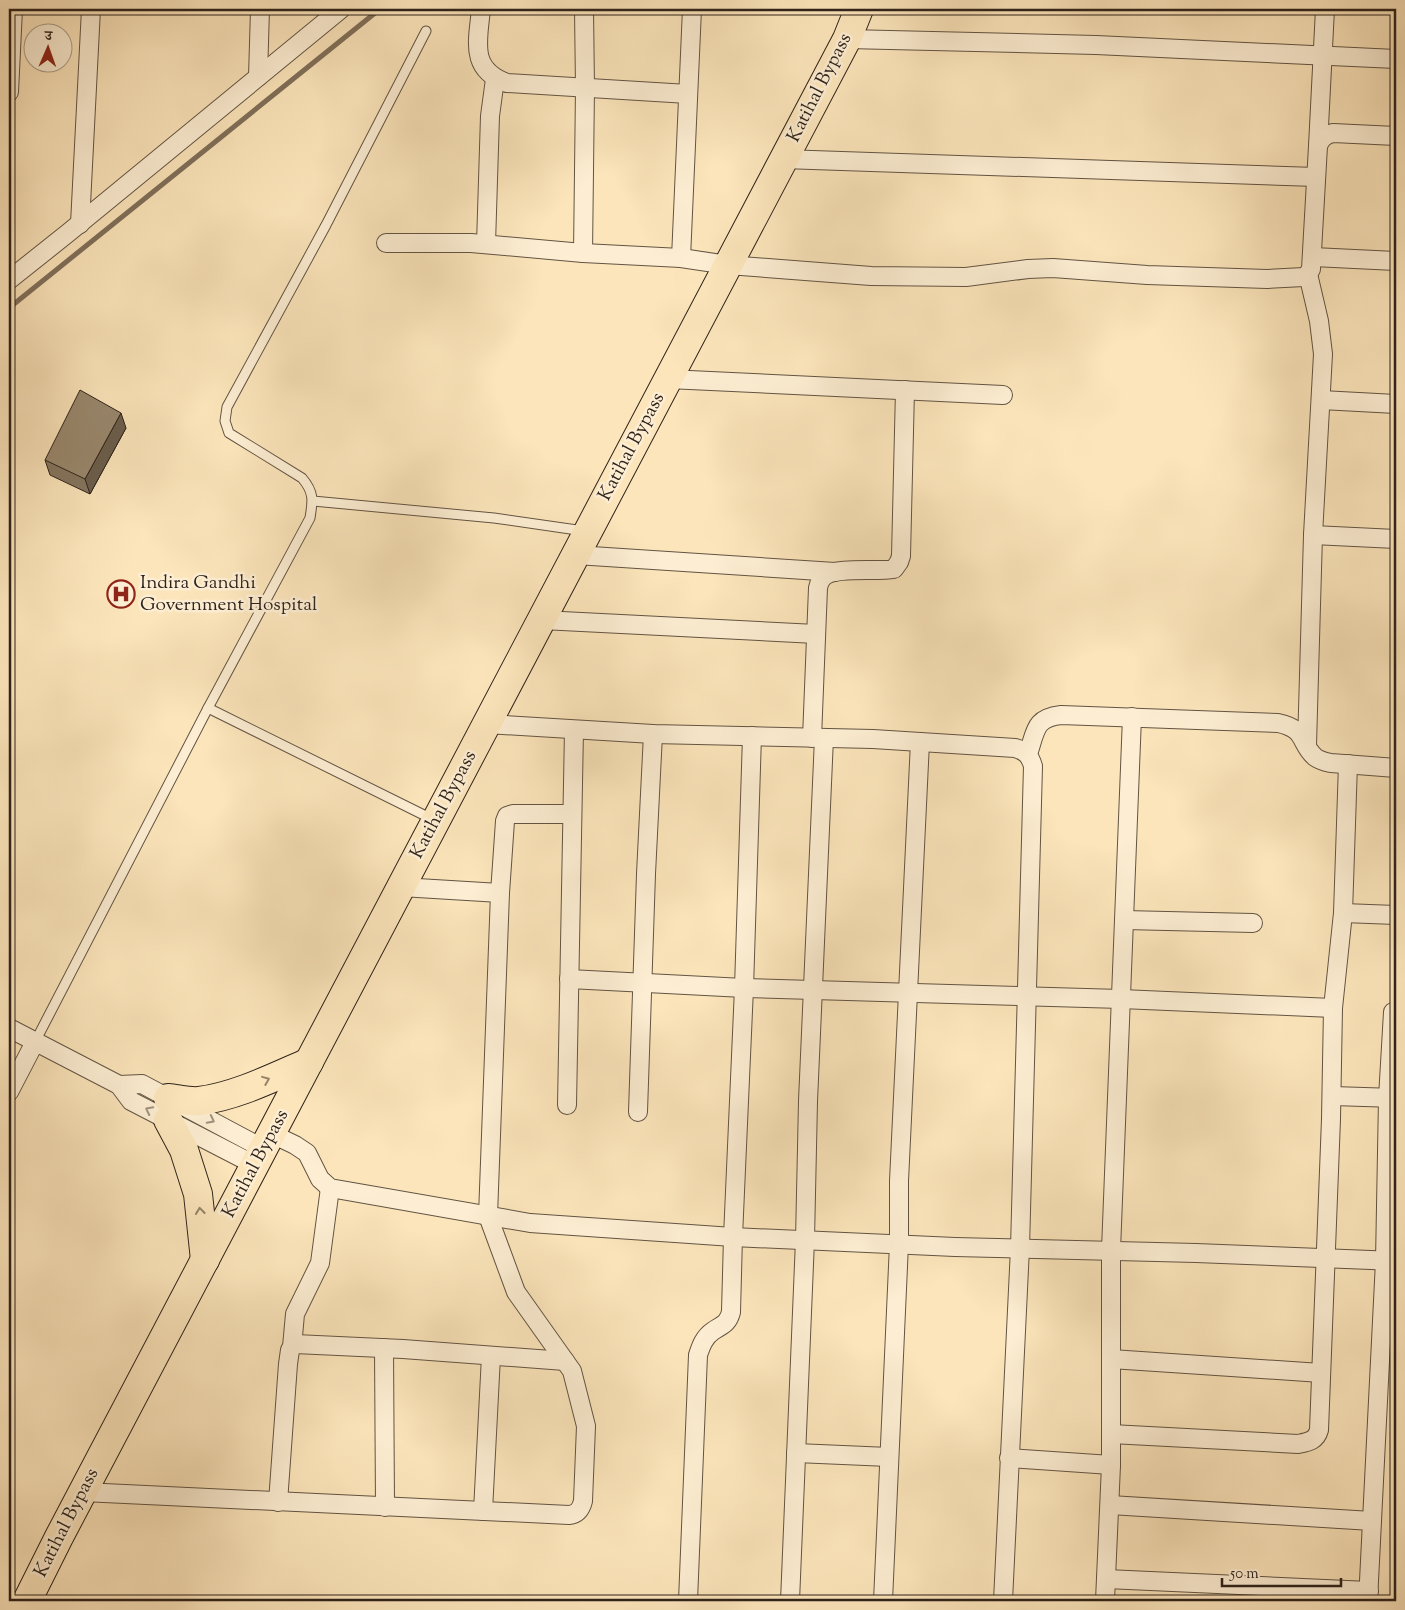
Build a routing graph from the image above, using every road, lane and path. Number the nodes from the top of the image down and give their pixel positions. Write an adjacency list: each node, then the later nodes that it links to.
1 (13, 9): 11 (street)
2 (91, 9): 24 (street)
3 (260, 9): 15 (street)
4 (342, 9): 15 (street)
5 (480, 9): 16 (street)
6 (584, 9): 17 (street)
7 (692, 9): 19 (street)
8 (859, 9): 12 (main road, Katihal Bypass)
9 (1325, 9): 13 (street)
10 (426, 31): 38 (lane)
11 (10, 38): 18 (street)
12 (847, 38): 13 (street); 22 (main road, Katihal Bypass)
13 (1323, 55): 14 (street); 21 (street)
14 (1396, 59)
15 (258, 77): 24 (street)
16 (496, 79): 17 (street); 26 (street)
17 (585, 88): 19 (street); 27 (street)
18 (9, 92)
19 (688, 94): 28 (street)
20 (1396, 136): 21 (street)
21 (1318, 146): 23 (street)
22 (783, 160): 23 (street); 30 (main road, Katihal Bypass)
23 (1316, 177): 31 (street)
24 (80, 224): 32 (street)
25 (386, 243): 26 (street)
26 (486, 244): 27 (street)
27 (583, 253): 28 (street)
28 (681, 258): 30 (street)
29 (1396, 261): 31 (street)
30 (728, 265): 31 (street); 33 (main road, Katihal Bypass)
31 (1311, 266): 36 (street)
32 (9, 280)
33 (668, 379): 34 (street); 41 (main road, Katihal Bypass)
34 (905, 390): 35 (street); 42 (street)
35 (1003, 395)
36 (1321, 400): 37 (street); 39 (street)
37 (1396, 404)
38 (313, 502): 41 (lane); 45 (lane)
39 (1313, 535): 40 (street); 53 (street)
40 (1396, 539)
41 (582, 543): 42 (street); 43 (main road, Katihal Bypass)
42 (835, 572): 44 (street)
43 (542, 620): 44 (street); 47 (main road, Katihal Bypass)
44 (816, 634): 51 (street)
45 (208, 708): 58 (lane); 75 (lane)
46 (1132, 717): 53 (street); 54 (street); 63 (street)
47 (487, 724): 48 (street); 58 (main road, Katihal Bypass)
48 (574, 730): 49 (street); 57 (street)
49 (653, 734): 50 (street); 66 (street)
50 (752, 736): 51 (street); 67 (street)
51 (818, 738): 52 (street); 68 (street)
52 (920, 742): 54 (street); 69 (street)
53 (1307, 744): 55 (street)
54 (1028, 754): 70 (street)
55 (1348, 764): 56 (street); 61 (street)
56 (1396, 768)
57 (572, 814): 60 (street); 65 (street)
58 (436, 821): 59 (main road, Katihal Bypass)
59 (401, 887): 60 (street); 76 (main road, Katihal Bypass)
60 (500, 893): 85 (street)
61 (1343, 913): 62 (street); 72 (street)
62 (1396, 915)
63 (1124, 920): 64 (street); 71 (street)
64 (1253, 923)
65 (569, 979): 66 (street); 80 (street)
66 (643, 984): 67 (street); 82 (street)
67 (744, 988): 68 (street); 86 (street)
68 (814, 990): 69 (street); 87 (street)
69 (908, 992): 70 (street); 88 (street)
70 (1027, 996): 71 (street); 89 (street)
71 (1121, 999): 72 (street); 90 (street)
72 (1333, 1008): 78 (street)
73 (1393, 1012): 79 (street)
74 (9, 1028): 75 (street)
75 (35, 1042): 77 (street); 81 (street)
76 (309, 1062): 81 (main road, one-way to 76); 83 (main road, Katihal Bypass)
77 (9, 1092)
78 (1332, 1096): 79 (street); 91 (street)
79 (1392, 1098): 93 (street)
80 (567, 1104)
81 (168, 1109): 83 (street); 92 (main road, one-way to 81)
82 (638, 1112)
83 (264, 1149): 84 (street); 92 (main road, Katihal Bypass)
84 (330, 1188): 85 (street); 94 (street)
85 (488, 1216): 86 (street); 98 (street)
86 (733, 1237): 87 (street); 114 (street)
87 (806, 1240): 88 (street); 101 (street)
88 (899, 1244): 89 (street); 102 (street)
89 (1020, 1248): 90 (street); 103 (street)
90 (1111, 1250): 91 (street); 97 (street)
91 (1326, 1258): 93 (street); 99 (street)
92 (205, 1260): 105 (main road, Katihal Bypass)
93 (1391, 1261): 110 (street)
94 (292, 1346): 95 (street); 106 (street)
95 (384, 1348): 96 (street); 108 (street)
96 (491, 1356): 98 (street); 109 (street)
97 (1111, 1359): 99 (street); 100 (street)
98 (565, 1361): 109 (street)
99 (1321, 1373): 100 (street)
100 (1111, 1434): 104 (street)
101 (796, 1453): 102 (street); 115 (street)
102 (890, 1456): 116 (street)
103 (1009, 1458): 104 (street); 117 (street)
104 (1111, 1465): 107 (street)
105 (83, 1492): 106 (street); 113 (main road, Katihal Bypass)
106 (278, 1502): 108 (street)
107 (1110, 1504): 110 (street); 111 (street)
108 (385, 1507): 109 (street)
109 (483, 1511)
110 (1372, 1521): 112 (street)
111 (1106, 1579): 112 (street); 118 (street)
112 (1368, 1596)
113 (27, 1601)
114 (688, 1601)
115 (790, 1601)
116 (883, 1601)
117 (1002, 1601)
118 (1105, 1601)

